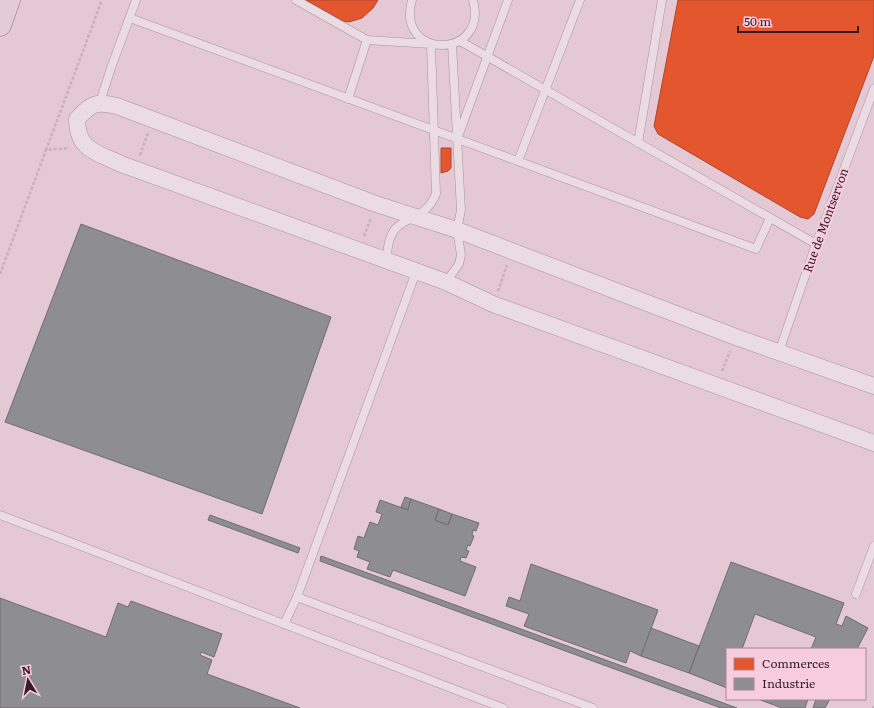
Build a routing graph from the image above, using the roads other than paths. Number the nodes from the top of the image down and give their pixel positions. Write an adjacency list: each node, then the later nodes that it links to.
1 (9, 0): 10 (main road)
2 (136, 0): 9 (lane)
3 (296, 0): 11 (lane)
4 (412, 0): 13 (lane)
5 (473, 0): 12 (lane)
6 (508, 0): 14 (lane)
7 (580, 0): 15 (lane)
8 (662, 0): 21 (lane)
9 (130, 18): 17 (lane); 18 (lane)
10 (0, 25)
11 (367, 40): 13 (lane); 17 (lane)
12 (456, 42): 13 (lane); 14 (lane); 20 (lane)
13 (431, 44): 19 (lane)
14 (488, 56): 15 (lane); 20 (lane)
15 (546, 90): 21 (lane); 22 (lane)
16 (874, 90): 26 (lane, Rue de Montservon)
17 (348, 98): 19 (lane)
18 (100, 102): 23 (street); 27 (street)
19 (434, 129): 20 (lane); 23 (lane)
20 (458, 139): 22 (lane); 25 (lane)
21 (638, 142): 24 (lane)
22 (518, 161): 24 (lane)
23 (414, 217): 25 (street); 27 (lane)
24 (770, 218): 26 (lane)
25 (457, 230): 29 (lane); 30 (street)
26 (816, 244): 30 (lane, Rue de Montservon)
27 (386, 260): 28 (street)
28 (416, 272): 29 (street); 36 (lane)
29 (446, 282): 32 (street)
30 (779, 352): 31 (street)
31 (874, 386)
32 (874, 443)
33 (0, 515): 37 (lane)
34 (874, 546): 35 (lane)
35 (856, 594)
36 (296, 598): 37 (lane); 39 (lane)
37 (284, 624): 38 (lane)
38 (503, 708)
39 (593, 708)

